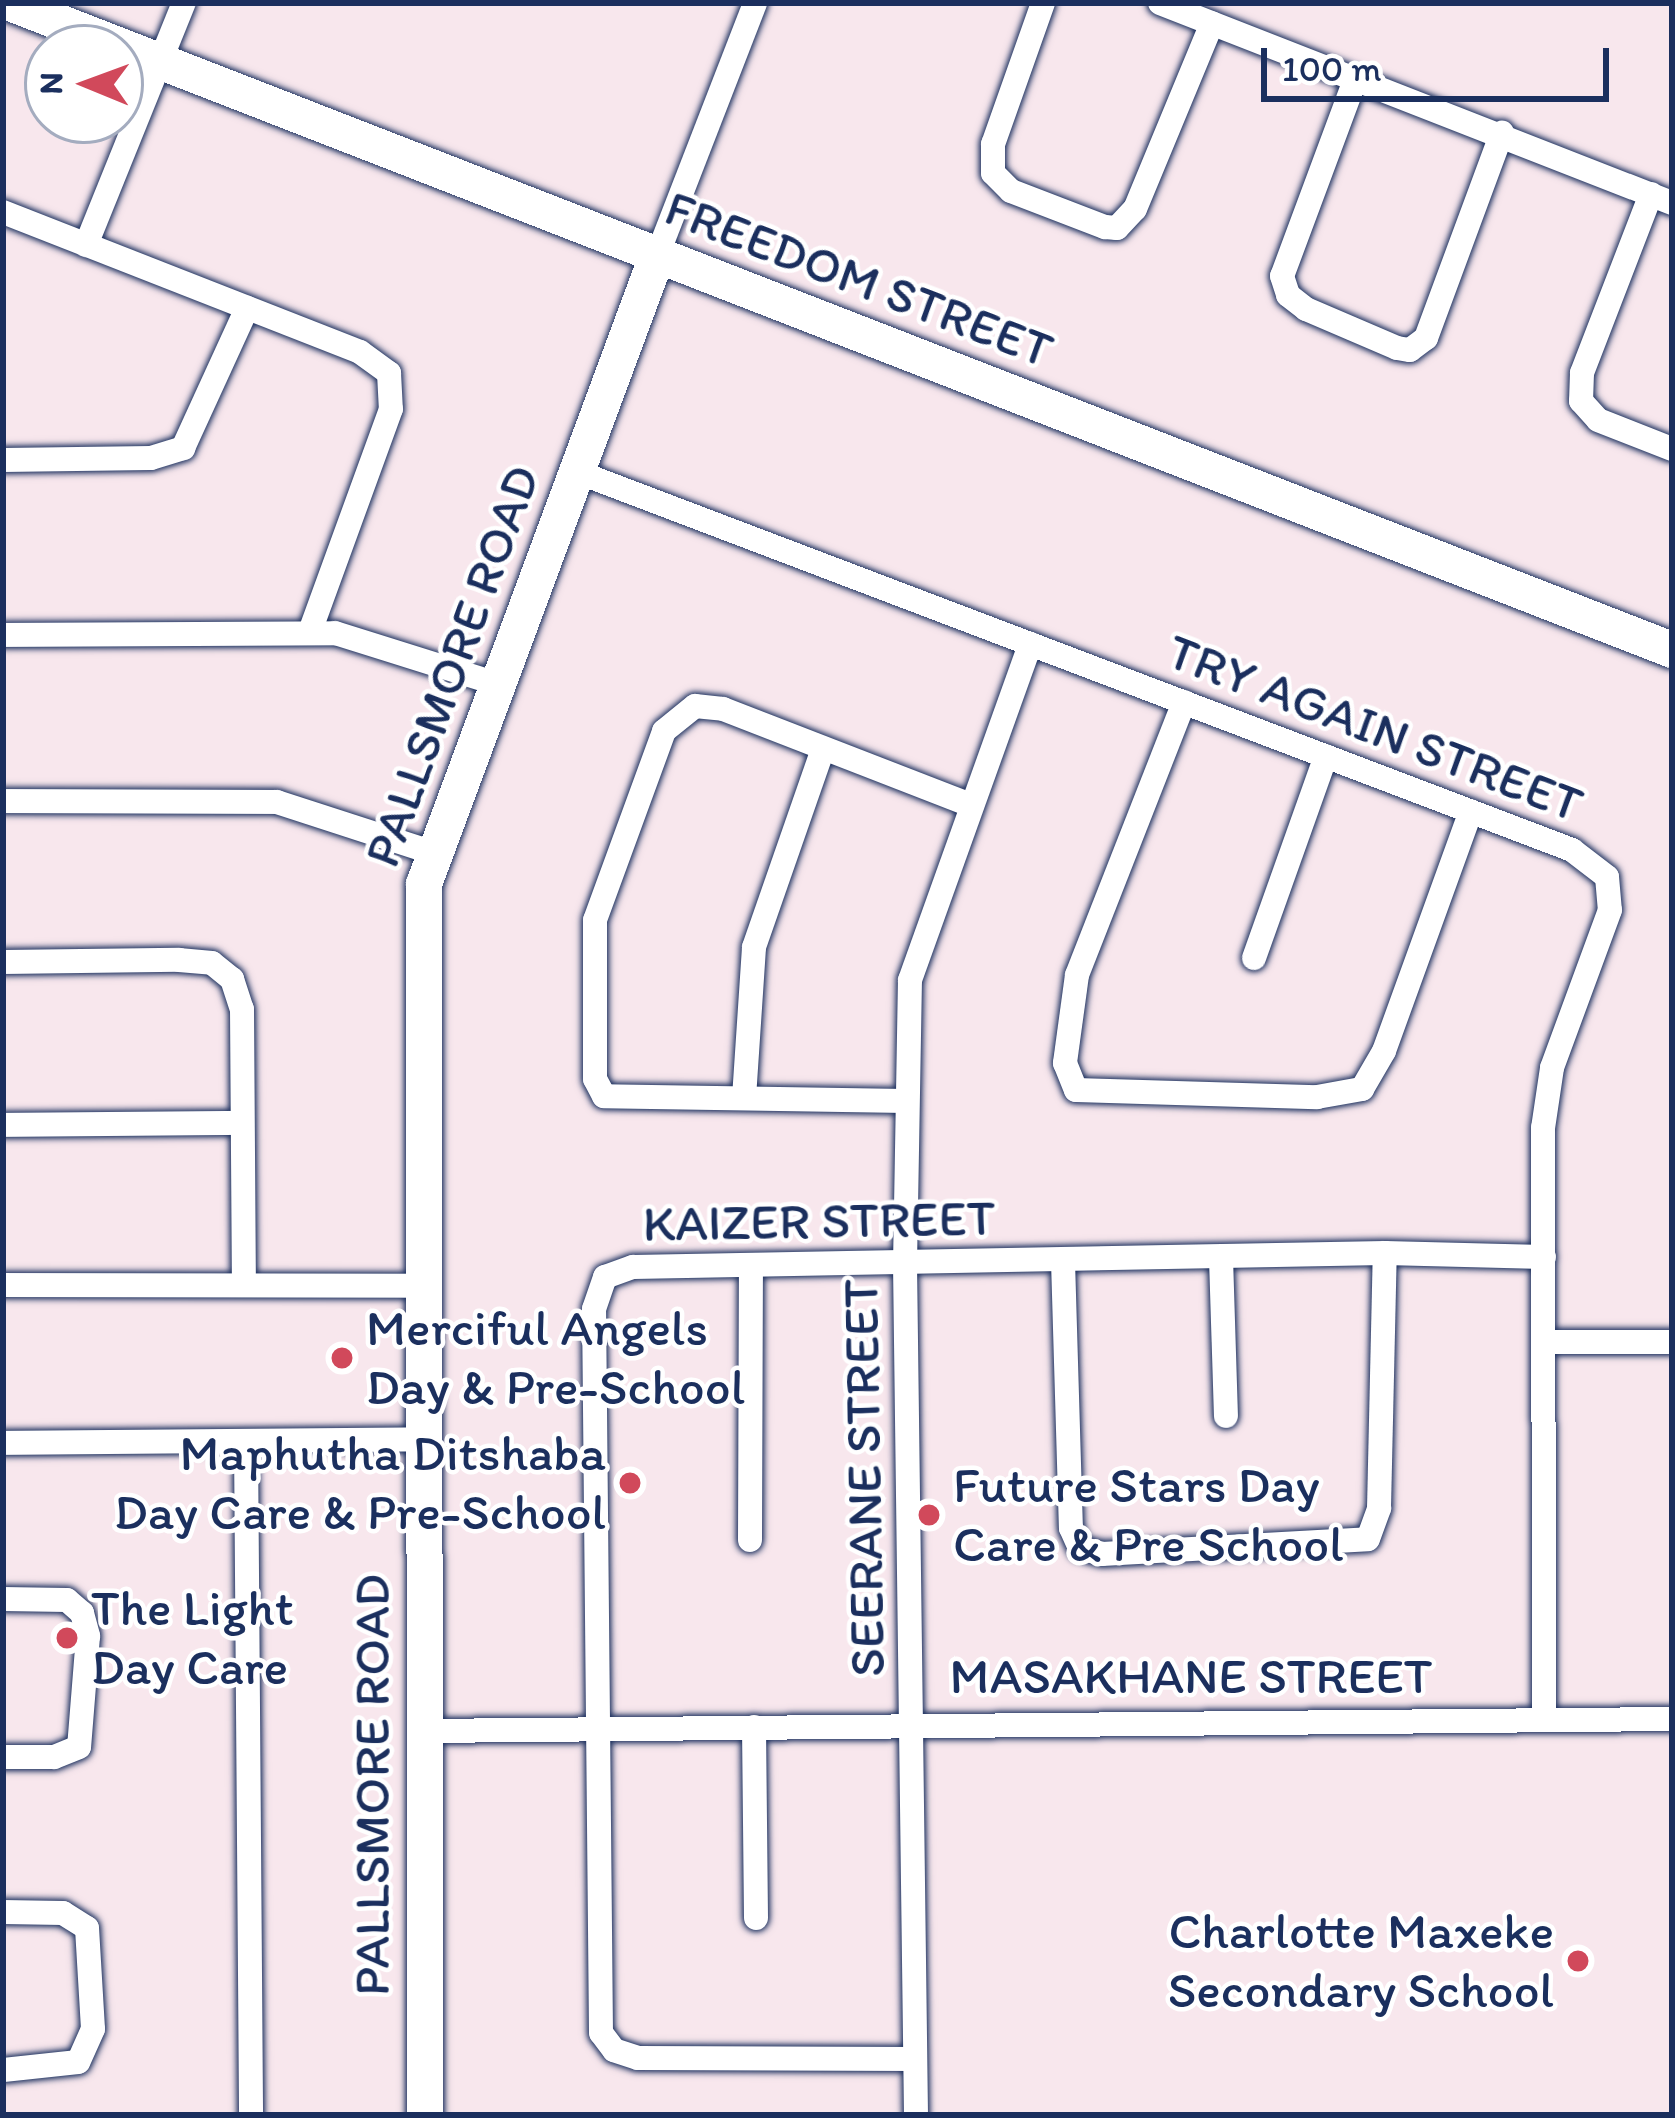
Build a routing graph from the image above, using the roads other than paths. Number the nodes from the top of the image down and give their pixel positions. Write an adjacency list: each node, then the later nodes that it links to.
1 (10, 3): 7 (street, FREEDOM STREET)
2 (184, 3): 7 (street)
3 (755, 3): 13 (street, PALLSMORE ROAD)
4 (1043, 3): 6 (street)
5 (1160, 3): 6 (street)
6 (1212, 23): 8 (street)
7 (162, 61): 12 (street); 13 (street, FREEDOM STREET)
8 (1355, 80): 9 (street); 9 (street)
9 (1502, 133): 10 (street)
10 (1662, 198): 15 (street)
11 (3, 212): 12 (street)
12 (86, 244): 14 (street)
13 (657, 256): 17 (street, PALLSMORE ROAD); 21 (street, FREEDOM STREET)
14 (247, 308): 16 (street); 18 (street)
15 (1672, 448)
16 (3, 460)
17 (575, 471): 20 (street, TRY AGAIN STREET); 22 (street, PALLSMORE ROAD)
18 (310, 631): 19 (street); 22 (street)
19 (3, 635)
20 (1030, 644): 23 (street, TRY AGAIN STREET); 27 (street, SEERANE STREET)
21 (1672, 650)
22 (495, 683): 29 (street, PALLSMORE ROAD)
23 (1184, 702): 25 (street, TRY AGAIN STREET); 28 (street)
24 (823, 749): 27 (street); 32 (street); 32 (street)
25 (1326, 756): 28 (street, TRY AGAIN STREET); 30 (street)
26 (3, 802): 29 (street)
27 (971, 805): 33 (street, SEERANE STREET)
28 (1471, 811): 37 (street, TRY AGAIN STREET)
29 (431, 853): 44 (street, PALLSMORE ROAD)
30 (1254, 958)
31 (3, 962): 34 (street)
32 (744, 1099): 33 (street)
33 (906, 1101): 40 (street, SEERANE STREET)
34 (242, 1123): 35 (street); 42 (street)
35 (3, 1125)
36 (1385, 1252): 37 (street, KAIZER STREET); 38 (street, KAIZER STREET); 39 (street)
37 (1544, 1257): 45 (street, TRY AGAIN STREET)
38 (1220, 1258): 39 (street, KAIZER STREET); 47 (street)
39 (1063, 1261): 40 (street, KAIZER STREET)
40 (905, 1264): 41 (street, KAIZER STREET); 55 (street, SEERANE STREET)
41 (751, 1266): 51 (street); 57 (street, KAIZER STREET)
42 (244, 1283): 43 (street); 44 (street)
43 (3, 1285)
44 (420, 1286): 48 (street, PALLSMORE ROAD)
45 (1544, 1342): 46 (street); 54 (street, TRY AGAIN STREET)
46 (1672, 1342)
47 (1226, 1416)
48 (422, 1439): 49 (street); 58 (street, PALLSMORE ROAD)
49 (246, 1441): 50 (street); 64 (street)
50 (3, 1443)
51 (750, 1540)
52 (3, 1599): 59 (street)
53 (1672, 1719): 54 (street, MASAKHANE STREET)
54 (1544, 1720): 55 (street, MASAKHANE STREET)
55 (914, 1723): 56 (street, MASAKHANE STREET); 62 (street, SEERANE STREET)
56 (754, 1727): 57 (street, MASAKHANE STREET); 61 (street)
57 (597, 1730): 58 (street, MASAKHANE STREET); 62 (street, KAIZER STREET)
58 (423, 1731): 65 (street, PALLSMORE ROAD)
59 (3, 1757)
60 (3, 1912): 63 (street)
61 (756, 1918)
62 (915, 2059): 66 (street, SEERANE STREET)
63 (3, 2070)
64 (250, 2115)
65 (425, 2115)
66 (916, 2115)

